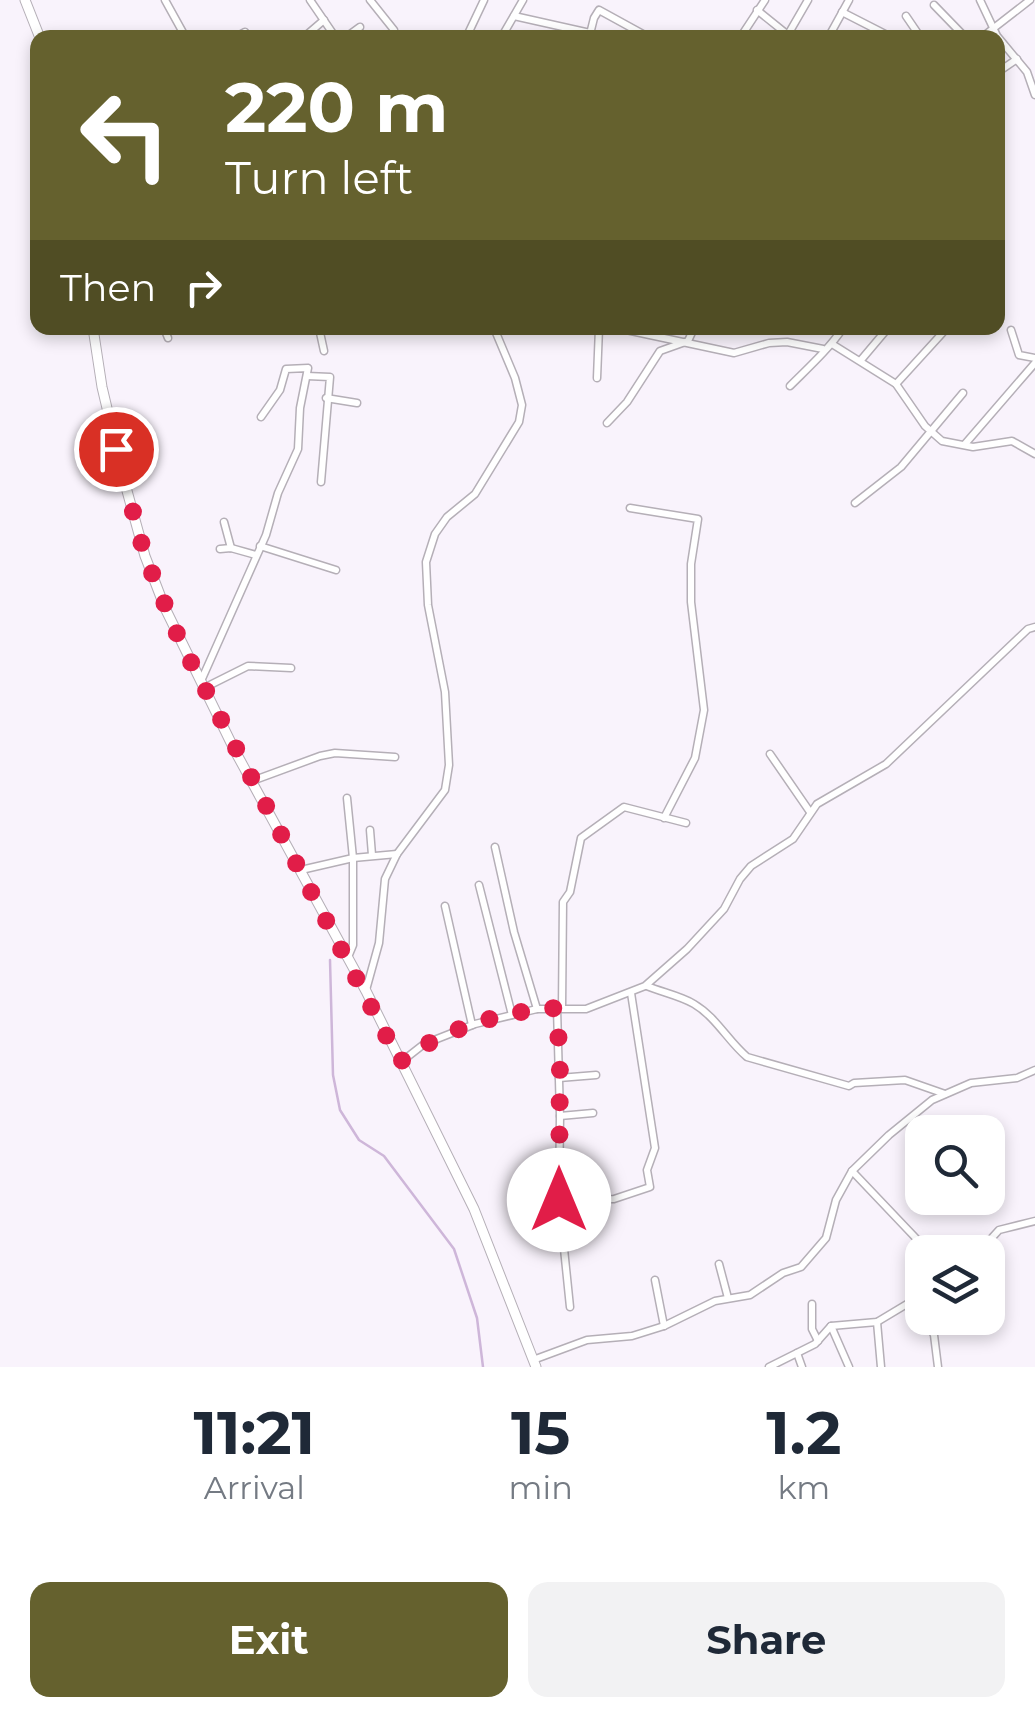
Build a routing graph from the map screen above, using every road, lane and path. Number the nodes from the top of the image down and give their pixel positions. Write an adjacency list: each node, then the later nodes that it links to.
1 (26, 0): 20 (main road)
2 (165, 0): 21 (street)
3 (310, 0): 17 (street)
4 (370, 0): 25 (street)
5 (484, 0): 26 (street)
6 (524, 0): 15 (street)
7 (765, 0): 13 (street)
8 (808, 0): 33 (street)
9 (849, 0): 14 (street)
10 (980, 0): 19 (street)
11 (1030, 0): 19 (street)
12 (934, 6): 37 (street)
13 (757, 10): 31 (street); 32 (street)
14 (842, 12): 34 (street); 35 (street)
15 (514, 16): 27 (street); 28 (street)
16 (906, 16): 36 (street)
17 (324, 20): 22 (street); 23 (street)
18 (360, 27): 24 (street)
19 (993, 28): 38 (street)
20 (37, 30)
21 (182, 30)
22 (312, 30)
23 (331, 30)
24 (356, 30)
25 (394, 30)
26 (470, 30)
27 (506, 30)
28 (570, 30)
29 (592, 30): 30 (street)
30 (636, 30)
31 (745, 30)
32 (780, 30)
33 (790, 30)
34 (832, 30)
35 (878, 30)
36 (915, 30)
37 (958, 30)
38 (991, 30)
39 (1005, 49): 40 (street)
40 (1018, 58): 41 (street); 42 (street)
41 (1005, 67)
42 (1035, 95)
43 (1010, 330): 60 (street)
44 (93, 335): 84 (main road)
45 (167, 335): 54 (street)
46 (321, 335): 58 (street)
47 (497, 335): 94 (street)
48 (600, 335): 62 (street)
49 (655, 335): 55 (street)
50 (691, 335): 55 (street)
51 (838, 335): 56 (street)
52 (882, 335): 59 (street)
53 (942, 335): 63 (street)
54 (168, 338)
55 (688, 341): 57 (street); 69 (street)
56 (832, 344): 57 (street); 59 (street)
57 (823, 349): 64 (street)
58 (324, 351)
59 (861, 360): 63 (street)
60 (1035, 360): 71 (street)
61 (306, 376): 66 (street); 68 (street); 77 (street)
62 (597, 378)
63 (896, 384): 70 (street)
64 (790, 386)
65 (963, 393): 70 (street)
66 (326, 398): 67 (street); 73 (street)
67 (357, 402)
68 (261, 417)
69 (607, 423)
70 (930, 430): 71 (street); 74 (street)
71 (966, 444): 72 (street)
72 (1035, 453)
73 (321, 482)
74 (855, 503)
75 (630, 508): 90 (street)
76 (224, 522): 78 (street)
77 (260, 546): 80 (street); 81 (street)
78 (231, 548): 79 (street); 80 (street)
79 (220, 549)
80 (256, 555): 84 (street)
81 (336, 570)
82 (1035, 627): 89 (street)
83 (292, 668): 84 (street)
84 (202, 685): 87 (main road)
85 (770, 754): 89 (street)
86 (395, 758): 87 (street)
87 (252, 781): 97 (main road)
88 (347, 798): 96 (street)
89 (810, 812): 101 (street)
90 (664, 818): 91 (street); 104 (street)
91 (686, 823)
92 (370, 830): 95 (street)
93 (495, 847): 105 (street)
94 (396, 854): 95 (street); 102 (street)
95 (372, 855): 96 (street)
96 (353, 858): 97 (street); 100 (street)
97 (301, 870): 100 (main road)
98 (478, 885): 106 (street)
99 (445, 906): 107 (street)
100 (348, 957): 102 (main road)
101 (645, 986): 103 (street); 112 (street)
102 (366, 992): 108 (main road)
103 (631, 993): 104 (street); 116 (street)
104 (559, 1008): 105 (street); 111 (street)
105 (537, 1009): 106 (street)
106 (512, 1015): 107 (street)
107 (472, 1026): 108 (street)
108 (400, 1062): 132 (main road)
109 (1035, 1070): 112 (street)
110 (596, 1076): 111 (street)
111 (559, 1078): 114 (street)
112 (945, 1094): 115 (street)
113 (593, 1113): 114 (street)
114 (560, 1116): 116 (street)
115 (852, 1171): 118 (street); 122 (street)
116 (559, 1200): 125 (street)
117 (1035, 1221): 119 (street)
118 (912, 1235)
119 (995, 1235)
120 (719, 1264): 122 (street)
121 (654, 1280): 127 (street)
122 (728, 1298): 127 (street)
123 (812, 1304): 130 (street)
124 (905, 1306): 126 (street)
125 (570, 1307)
126 (876, 1322): 128 (street); 136 (street)
127 (664, 1326): 132 (street)
128 (831, 1326): 130 (street); 135 (street)
129 (934, 1335): 137 (street)
130 (818, 1340): 131 (street)
131 (797, 1354): 133 (street); 134 (street)
132 (535, 1364)
133 (769, 1367)
134 (802, 1367)
135 (849, 1367)
136 (881, 1367)
137 (938, 1367)

